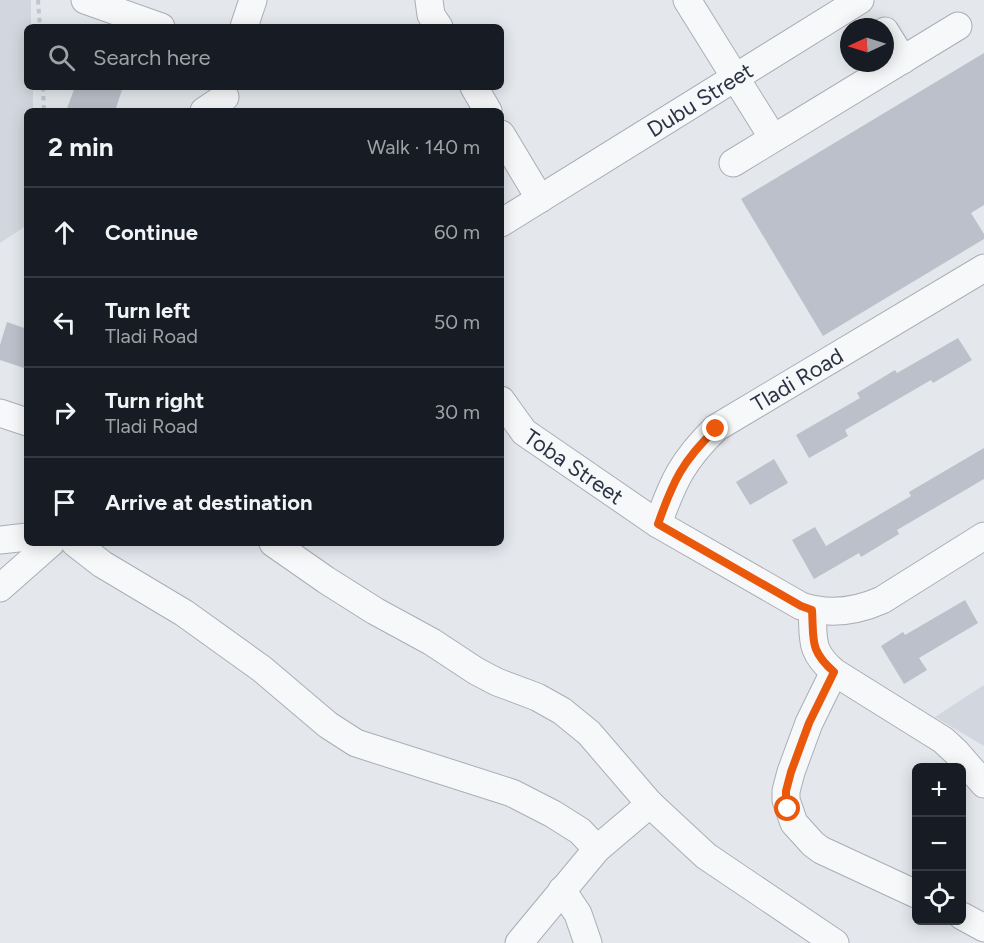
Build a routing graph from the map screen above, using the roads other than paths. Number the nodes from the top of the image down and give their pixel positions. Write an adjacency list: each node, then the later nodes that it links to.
1 (85, 0): 8 (street)
2 (253, 0): 9 (street)
3 (429, 0): 10 (street)
4 (687, 0): 14 (street)
5 (860, 0): 14 (street, Dubu Street)
6 (866, 0): 7 (street)
7 (877, 18)
8 (153, 24)
9 (245, 24)
10 (436, 24)
11 (958, 26): 13 (street)
12 (894, 46): 13 (street)
13 (903, 60): 17 (street)
14 (737, 77): 17 (street); 20 (street, Dubu Street)
15 (476, 90): 16 (street)
16 (486, 108)
17 (774, 138): 19 (street)
18 (504, 139): 20 (street)
19 (733, 163)
20 (540, 200): 21 (street, Dubu Street)
21 (504, 221)
22 (984, 268): 26 (street, Tladi Road)
23 (504, 404): 26 (street, Toba Street)
24 (0, 413): 25 (street)
25 (24, 421)
26 (658, 524): 34 (street)
27 (984, 536): 34 (street)
28 (24, 537): 29 (street)
29 (0, 540)
30 (48, 546): 33 (street)
31 (79, 546): 38 (street)
32 (277, 546): 37 (street)
33 (0, 588)
34 (812, 610): 35 (street)
35 (834, 672): 36 (street); 40 (street)
36 (984, 784)
37 (650, 804): 38 (street); 43 (street)
38 (597, 849): 39 (street)
39 (562, 890): 44 (street); 45 (street)
40 (912, 892)
41 (966, 918): 42 (street)
42 (984, 928)
43 (806, 935): 46 (street)
44 (519, 943)
45 (588, 943)
46 (835, 943)

